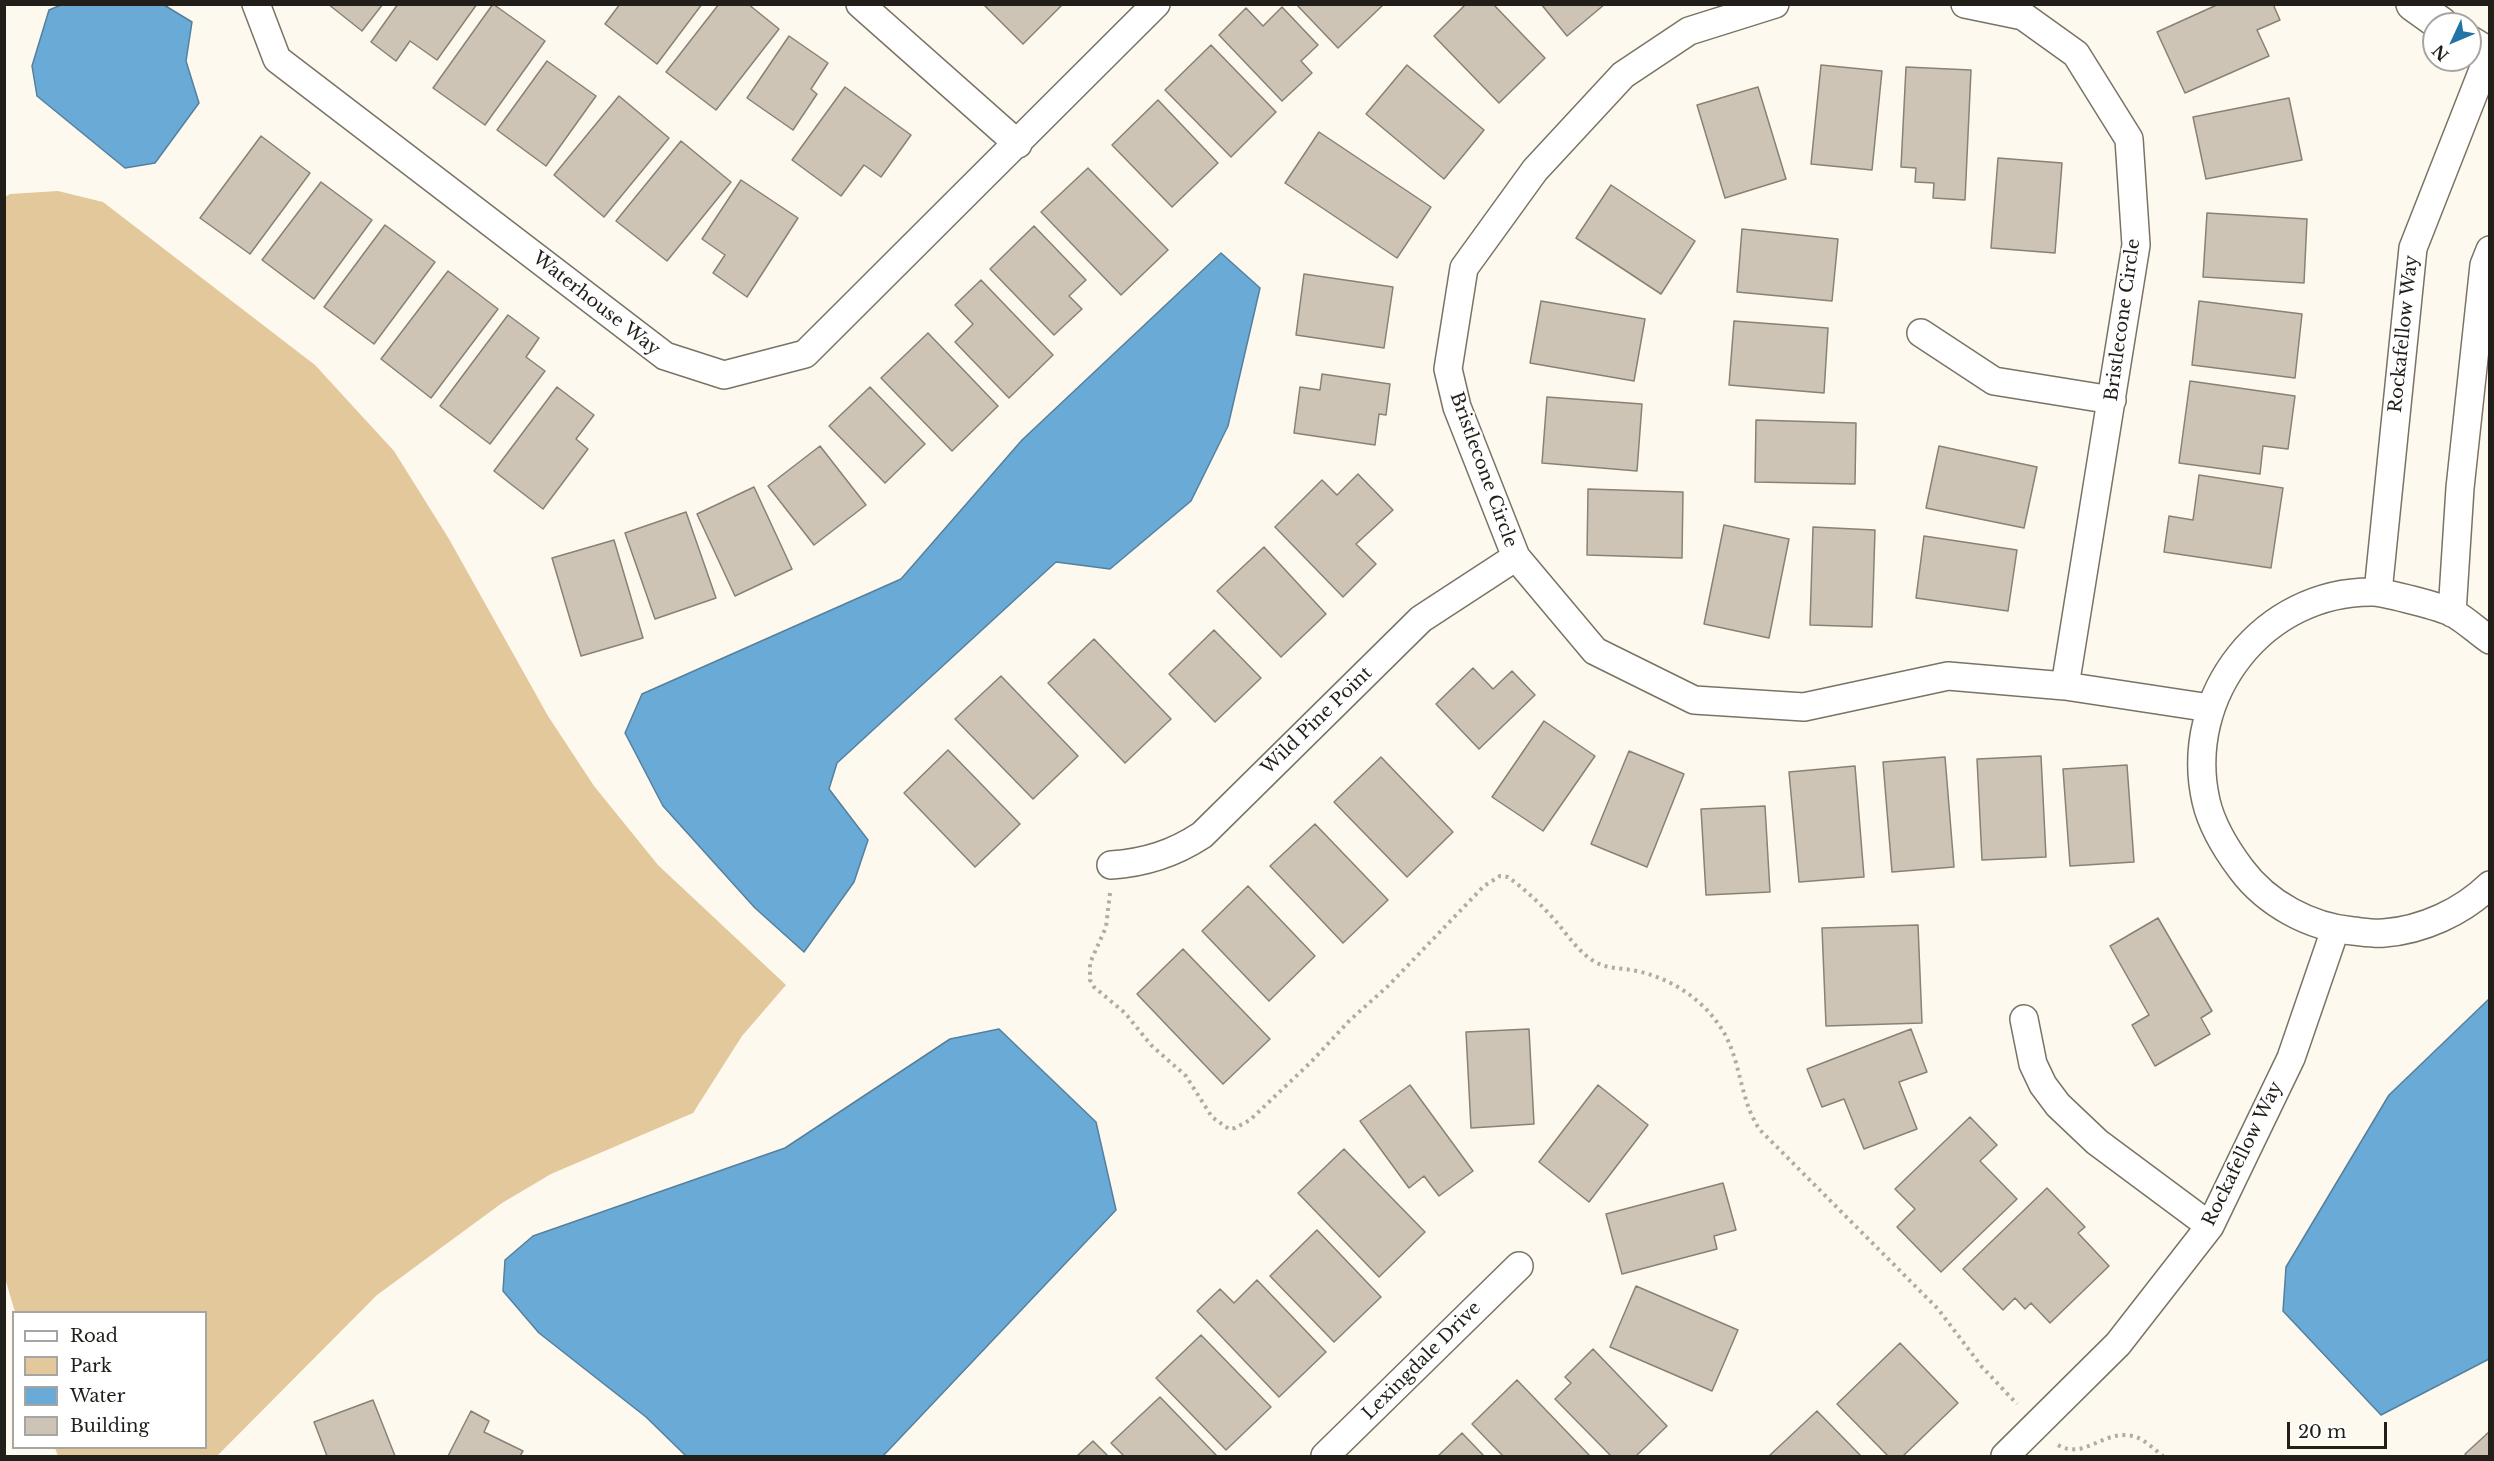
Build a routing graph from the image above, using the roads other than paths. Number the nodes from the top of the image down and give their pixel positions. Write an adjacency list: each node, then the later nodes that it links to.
1 (256, 4): 7 (street, Waterhouse Way)
2 (860, 4): 7 (street)
3 (1156, 4): 7 (street, Waterhouse Way)
4 (1775, 4): 11 (street, Bristlecone Circle)
5 (1965, 4): 10 (street, Bristlecone Circle)
6 (2484, 51): 12 (street, Rockafellow Way)
7 (1018, 144)
8 (2490, 250): 13 (street)
9 (1921, 333): 10 (street)
10 (2112, 400): 15 (street, Bristlecone Circle)
11 (1516, 557): 15 (street, Bristlecone Circle); 17 (street, Wild Pine Point)
12 (2378, 592): 13 (street); 16 (street)
13 (2452, 613): 14 (street)
14 (2490, 640)
15 (2065, 686): 16 (street, Bristlecone Circle)
16 (2210, 708): 19 (street)
17 (1111, 866)
18 (2490, 885): 19 (street)
19 (2335, 930): 21 (street, Rockafellow Way)
20 (2024, 1019): 21 (street)
21 (2210, 1226): 24 (street, Rockafellow Way)
22 (1519, 1266): 23 (street, Lexingdale Drive)
23 (1326, 1456)
24 (2005, 1456)

